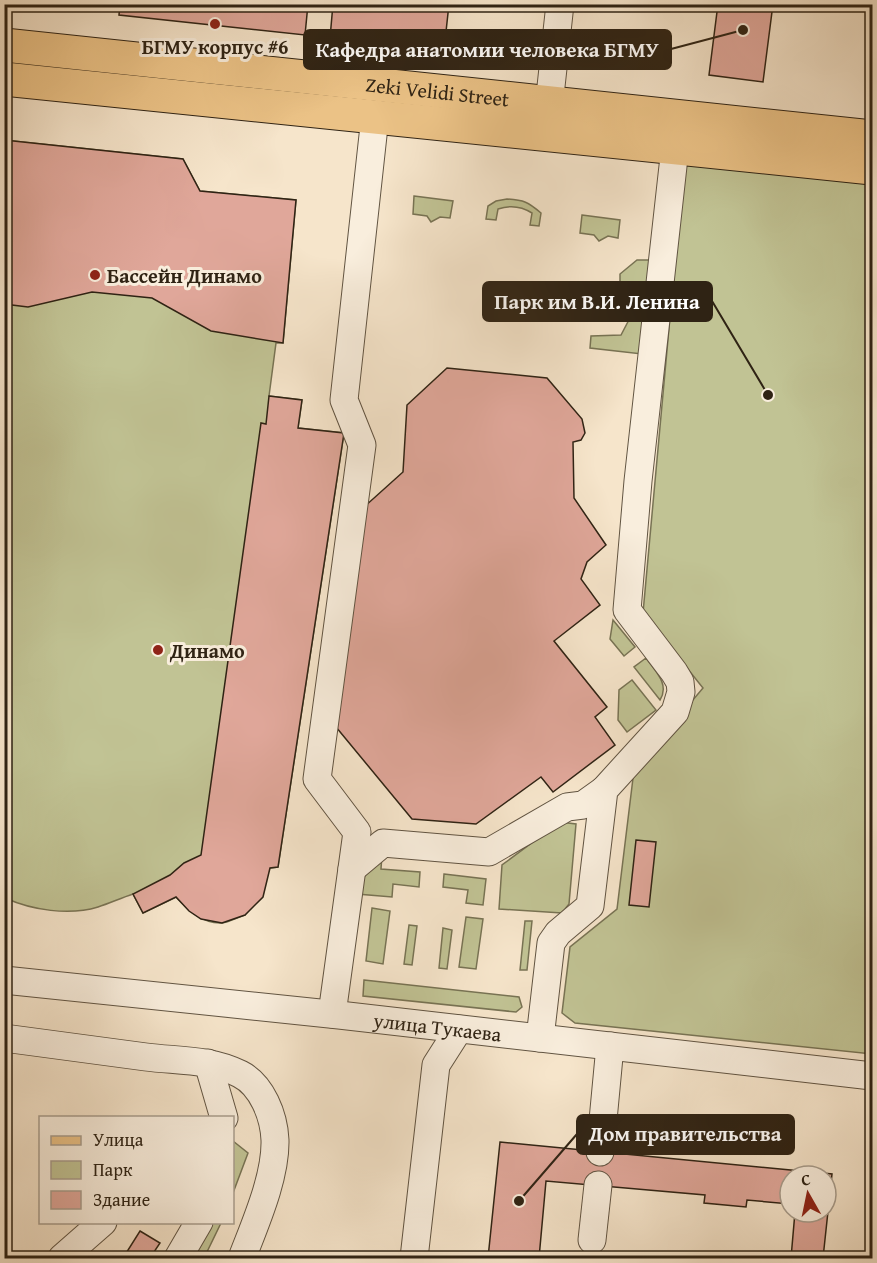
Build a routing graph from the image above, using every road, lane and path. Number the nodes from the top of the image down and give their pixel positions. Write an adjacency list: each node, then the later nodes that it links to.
1 (560, 4): 5 (street)
2 (4, 45): 5 (main road, Zeki Velidi Street)
3 (4, 79): 4 (main road, Zeki Velidi Street)
4 (375, 117): 5 (main road, Zeki Velidi Street); 10 (street)
5 (547, 119): 6 (main road, Zeki Velidi Street); 7 (main road, Zeki Velidi Street)
6 (873, 137)
7 (675, 148): 8 (main road, Zeki Velidi Street); 9 (street)
8 (873, 168)
9 (604, 790): 10 (street); 15 (street)
10 (352, 868): 12 (street)
11 (4, 980): 12 (street, улица Тукаева)
12 (332, 1014): 13 (street, улица Тукаева)
13 (459, 1029): 15 (street, улица Тукаева); 28 (street)
14 (4, 1038): 17 (street)
15 (540, 1038): 16 (street, улица Тукаева)
16 (610, 1046): 18 (street, улица Тукаева); 20 (street)
17 (208, 1063): 19 (street); 27 (street)
18 (873, 1076)
19 (223, 1116)
20 (600, 1152)
21 (598, 1185): 24 (street)
22 (101, 1224): 25 (street)
23 (198, 1224): 26 (street)
24 (592, 1240)
25 (62, 1258)
26 (178, 1258)
27 (242, 1258)
28 (414, 1258)

